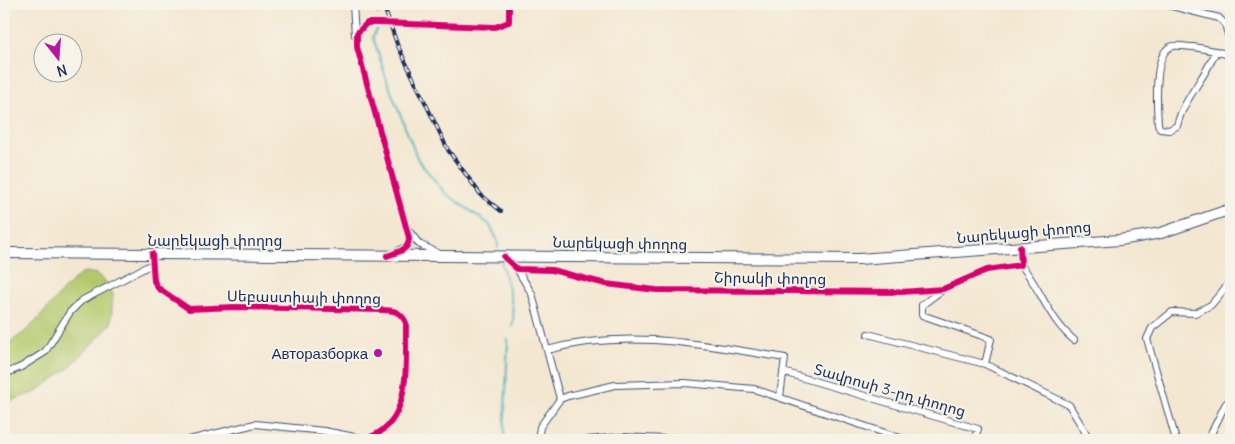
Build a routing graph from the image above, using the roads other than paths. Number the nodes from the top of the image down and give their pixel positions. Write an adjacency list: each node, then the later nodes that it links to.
1 (352, 4): 4 (street)
2 (509, 4): 4 (street)
3 (1164, 4): 5 (street)
4 (355, 37): 9 (street)
5 (1231, 44)
6 (1216, 51): 6 (street); 7 (street)
7 (1231, 56)
8 (1231, 209): 10 (highway, Նարեկացի փողոց)
9 (406, 225): 12 (street); 13 (street)
10 (1020, 247): 14 (highway, Նարեկացի փողոց); 16 (street)
11 (4, 253): 15 (highway, Նարեկացի փողոց)
12 (387, 256): 13 (highway, Նարեկացի փողոց); 15 (highway, Նարեկացի փողոց)
13 (448, 256): 14 (highway, Նարեկացի փողոց)
14 (504, 257): 17 (street)
15 (152, 259): 25 (street); 30 (street, Սեբաստիայի փողոց)
16 (1021, 265): 19 (street, Շիրակի փողոց); 21 (street)
17 (517, 269): 19 (street, Շիրակի փողոց); 22 (street)
18 (1231, 281): 38 (street)
19 (943, 289): 23 (street)
20 (868, 334): 23 (street)
21 (1074, 340)
22 (547, 350): 24 (street); 28 (street)
23 (985, 364): 37 (street)
24 (783, 372): 26 (street); 36 (street, Տավրոսի 3-րդ փողոց)
25 (4, 374)
26 (780, 397): 28 (street); 35 (street)
27 (1231, 398): 39 (street)
28 (560, 399): 31 (street)
29 (189, 440): 30 (street)
30 (363, 440)
31 (538, 440)
32 (588, 440): 33 (street)
33 (676, 440): 34 (street)
34 (688, 440)
35 (906, 440)
36 (974, 440)
37 (1090, 440)
38 (1176, 440)
39 (1208, 440)

